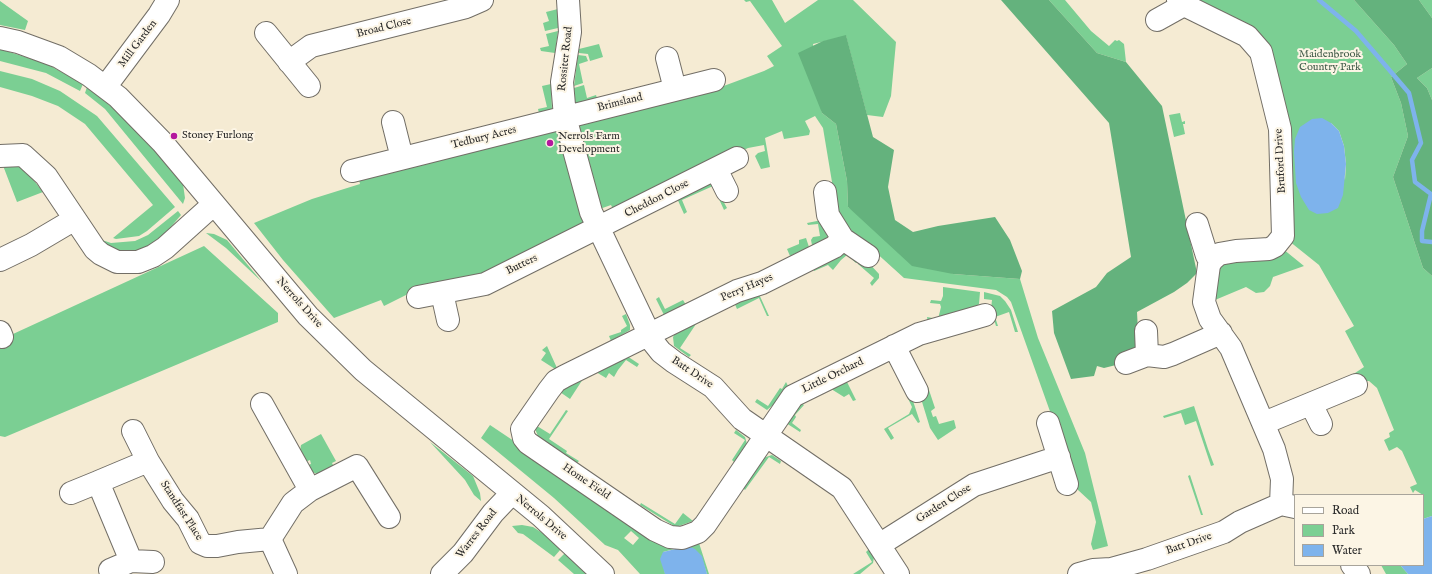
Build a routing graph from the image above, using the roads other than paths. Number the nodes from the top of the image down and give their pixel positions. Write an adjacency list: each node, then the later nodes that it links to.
1 (168, 0): 11 (street, Mill Garden)
2 (482, 0): 9 (street, Broad Close)
3 (568, 0): 14 (street, Rossiter Road)
4 (1181, 3): 5 (street, Bruford Drive); 30 (street, Bruford Drive)
5 (1157, 20)
6 (266, 33): 9 (street)
7 (0, 38): 11 (street, Nerrols Drive)
8 (667, 58): 13 (street)
9 (289, 62): 12 (street)
10 (714, 80): 13 (street, Brimsland)
11 (106, 86): 23 (street, Nerrols Drive)
12 (309, 86)
13 (675, 89): 14 (street, Brimsland)
14 (565, 117): 17 (street, Tedbury Acres); 26 (street, Batt Drive)
15 (393, 122): 17 (street)
16 (0, 156): 24 (street)
17 (402, 158): 20 (street, Tedbury Acres)
18 (737, 158): 19 (street, Cheddon Close)
19 (716, 169): 21 (street); 26 (street, Cheddon Close)
20 (352, 171)
21 (727, 191)
22 (825, 192): 27 (street)
23 (214, 204): 24 (street); 56 (street, Nerrols Drive)
24 (75, 219): 29 (street)
25 (1197, 224): 30 (street)
26 (599, 228): 31 (street, Butters); 37 (street, Batt Drive)
27 (843, 239): 28 (street); 37 (street, Perry Hayes)
28 (868, 256)
29 (0, 260)
30 (1212, 260): 36 (street)
31 (442, 293): 32 (street, Butters); 34 (street)
32 (418, 297)
33 (987, 314): 38 (street, Little Orchard)
34 (448, 320)
35 (1146, 331): 39 (street)
36 (1221, 333): 39 (street); 46 (street)
37 (649, 334): 49 (street, Batt Drive); 49 (street, Home Field)
38 (894, 346): 42 (street); 49 (street, Little Orchard)
39 (1147, 355): 40 (street)
40 (1126, 363)
41 (1356, 385): 44 (street)
42 (917, 391)
43 (262, 404): 54 (street)
44 (1312, 404): 46 (street); 47 (street)
45 (1048, 423): 50 (street)
46 (1264, 423): 57 (street)
47 (1321, 424)
48 (133, 431): 51 (street, Standfast Place)
49 (766, 435): 60 (street, Batt Drive)
50 (1059, 458): 53 (street); 60 (street, Garden Close)
51 (148, 461): 52 (street); 59 (street, Standfast Place)
52 (98, 482): 55 (street); 61 (street)
53 (1067, 484)
54 (310, 490): 58 (street); 59 (street)
55 (71, 493)
56 (512, 493): 67 (street, Warres Road); 68 (street, Nerrols Drive)
57 (1288, 506): 69 (street, Batt Drive)
58 (389, 517)
59 (270, 539): 66 (street)
60 (879, 545): 65 (street, Batt Drive)
61 (131, 561): 62 (street); 64 (street)
62 (153, 562)
63 (1353, 566): 70 (street)
64 (110, 570)
65 (892, 572)
66 (286, 574)
67 (442, 574)
68 (604, 574)
69 (1079, 574)
70 (1359, 574)

